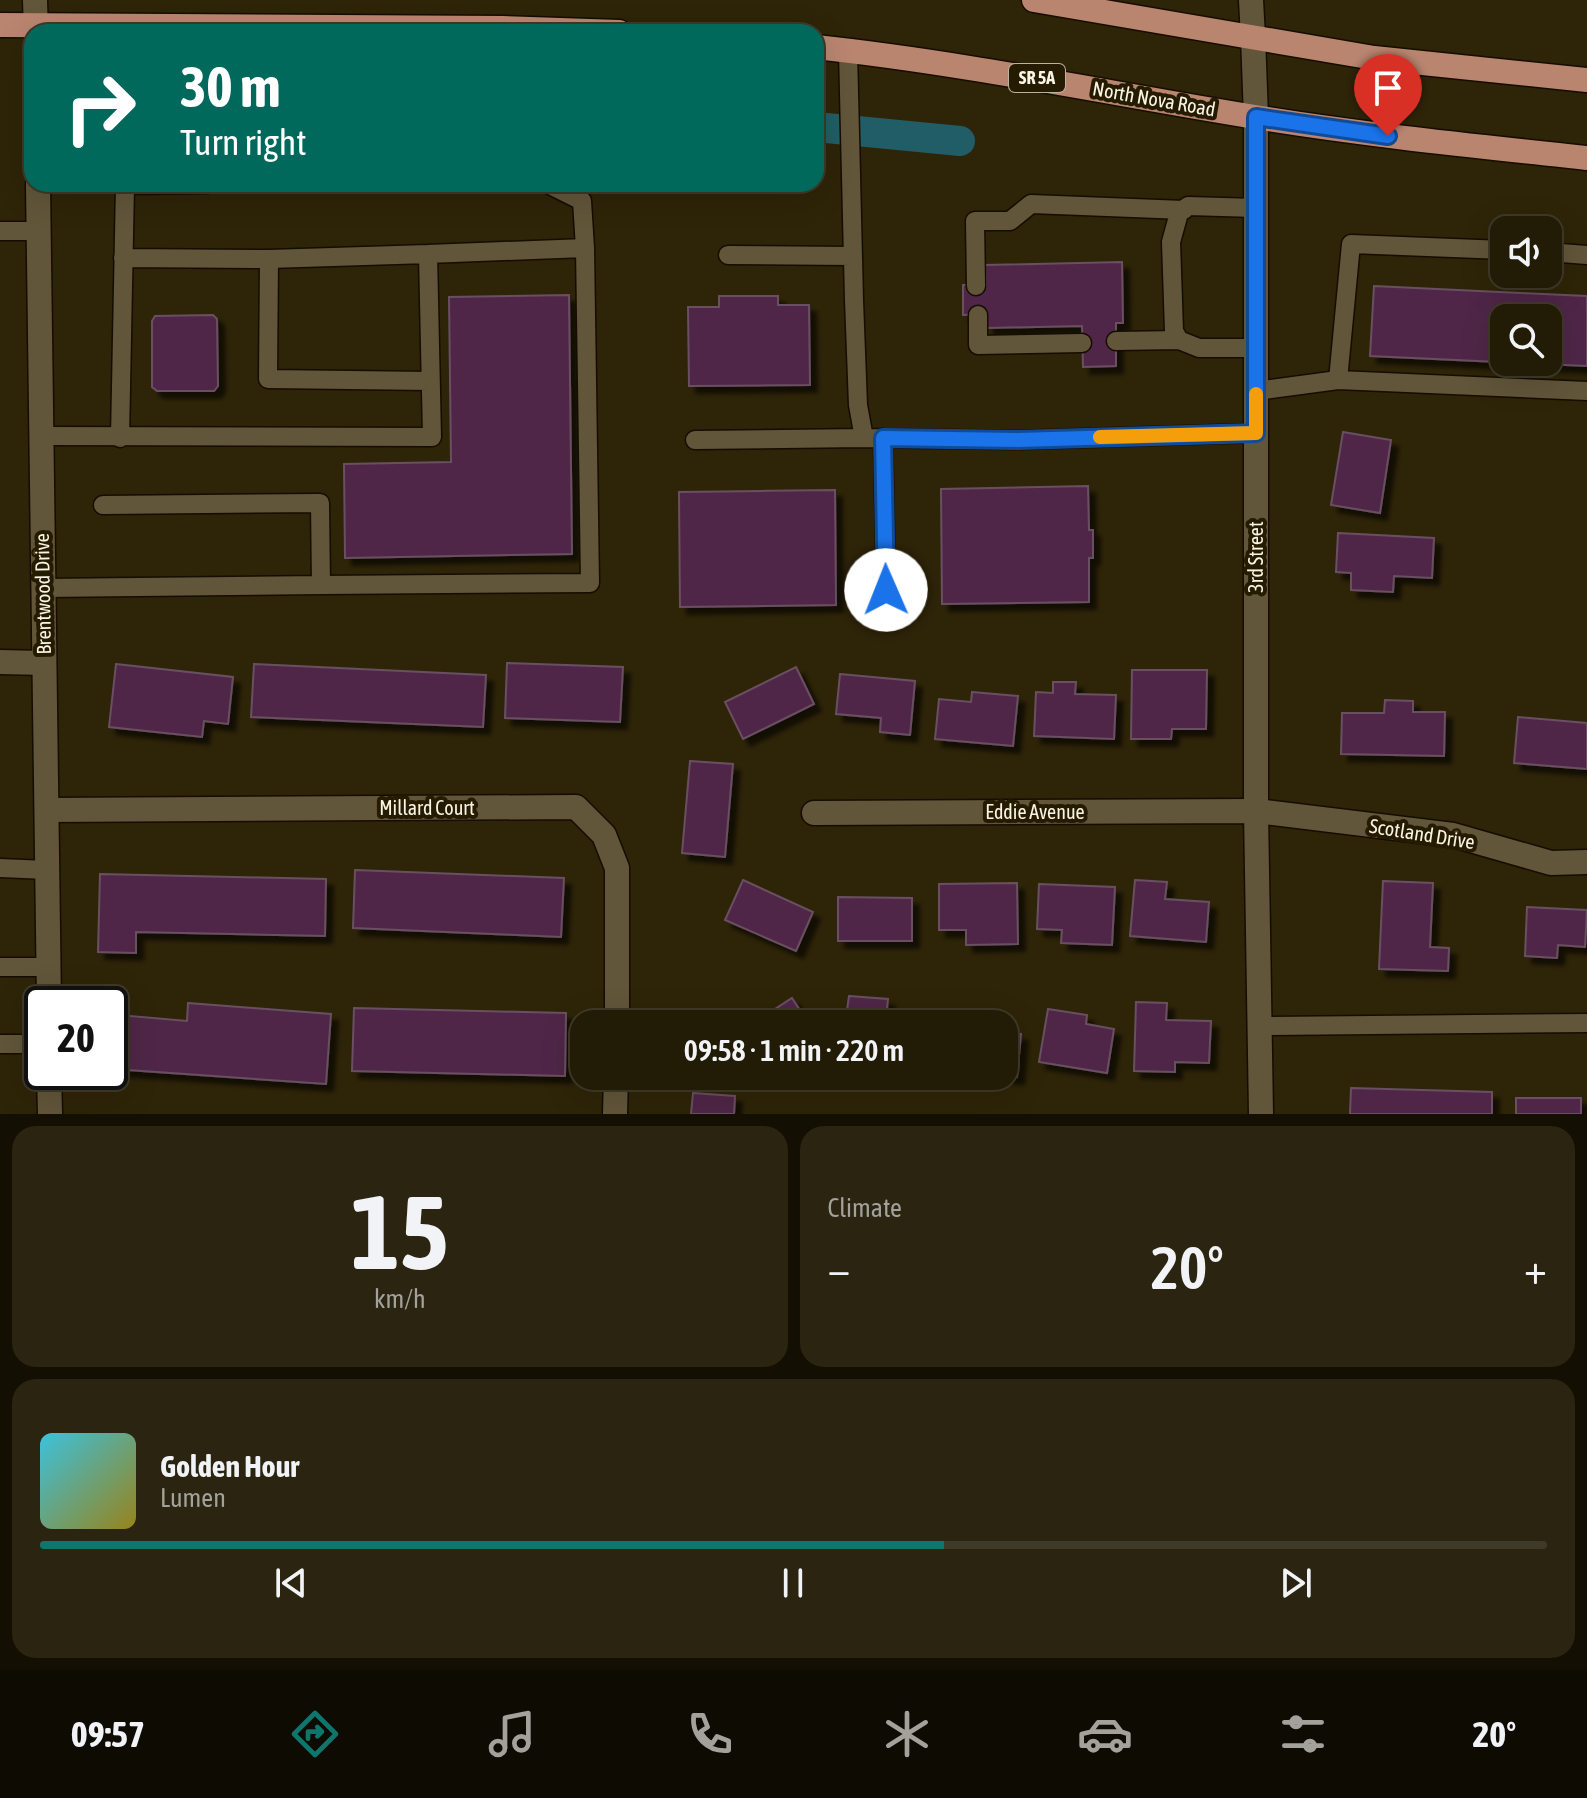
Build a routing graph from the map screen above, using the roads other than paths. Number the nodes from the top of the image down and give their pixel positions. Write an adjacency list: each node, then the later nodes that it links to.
1 (35, 0): 4 (street)
2 (1034, 0): 7 (main road)
3 (1251, 0): 7 (street, 3rd Street)
4 (36, 24)
5 (0, 25): 6 (main road)
6 (24, 28)
7 (1253, 37): 10 (main road); 11 (street, 3rd Street)
8 (824, 50): 9 (main road, North Nova Road / SR 5A)
9 (849, 59): 11 (main road, North Nova Road / SR 5A); 26 (lane)
10 (1587, 80)
11 (1256, 117): 12 (main road, North Nova Road / SR 5A); 16 (street, 3rd Street)
12 (1587, 158)
13 (38, 192): 19 (street, Brentwood Drive)
14 (125, 192): 27 (lane)
15 (564, 192): 20 (lane)
16 (1256, 208): 17 (lane); 34 (street, 3rd Street)
17 (1184, 210): 29 (lane); 31 (lane)
18 (0, 231): 19 (lane)
19 (38, 231): 40 (street, Brentwood Drive)
20 (585, 248): 23 (lane); 46 (lane)
21 (1490, 249): 35 (lane)
22 (1562, 253): 25 (lane)
23 (428, 254): 28 (lane); 36 (lane)
24 (728, 255): 26 (lane)
25 (1587, 255)
26 (853, 256): 42 (lane)
27 (123, 258): 28 (lane); 41 (lane)
28 (269, 259): 36 (lane)
29 (976, 286)
30 (978, 315): 33 (lane)
31 (1179, 340): 32 (lane); 34 (lane)
32 (1116, 341)
33 (1082, 343)
34 (1256, 348): 37 (street, 3rd Street)
35 (1338, 380): 37 (lane); 38 (lane)
36 (430, 381): 41 (lane)
37 (1256, 391): 39 (street, 3rd Street)
38 (1587, 391)
39 (1256, 433): 43 (lane); 52 (street, 3rd Street)
40 (41, 436): 41 (lane); 47 (street, Brentwood Drive)
41 (120, 438)
42 (864, 438): 43 (lane); 44 (lane)
43 (883, 438): 48 (lane)
44 (695, 440)
45 (103, 505): 46 (lane)
46 (321, 585): 47 (lane)
47 (43, 588): 50 (street, Brentwood Drive)
48 (886, 590)
49 (0, 662): 50 (street)
50 (44, 663): 51 (street, Brentwood Drive)
51 (47, 810): 56 (street, Brentwood Drive); 60 (street, Millard Court)
52 (1256, 811): 53 (street, Eddie Avenue); 54 (street, Scotland Drive); 62 (street, 3rd Street)
53 (814, 813)
54 (1587, 862)
55 (0, 868): 56 (lane)
56 (47, 870): 58 (street, Brentwood Drive)
57 (0, 967): 58 (lane)
58 (48, 967): 59 (street, Brentwood Drive)
59 (49, 986)
60 (617, 1010)
61 (1587, 1023): 62 (lane)
62 (1259, 1026): 69 (street, 3rd Street)
63 (0, 1044): 64 (lane)
64 (24, 1044)
65 (49, 1090): 67 (street)
66 (616, 1090): 68 (street)
67 (50, 1114)
68 (615, 1114)
69 (1261, 1114)

